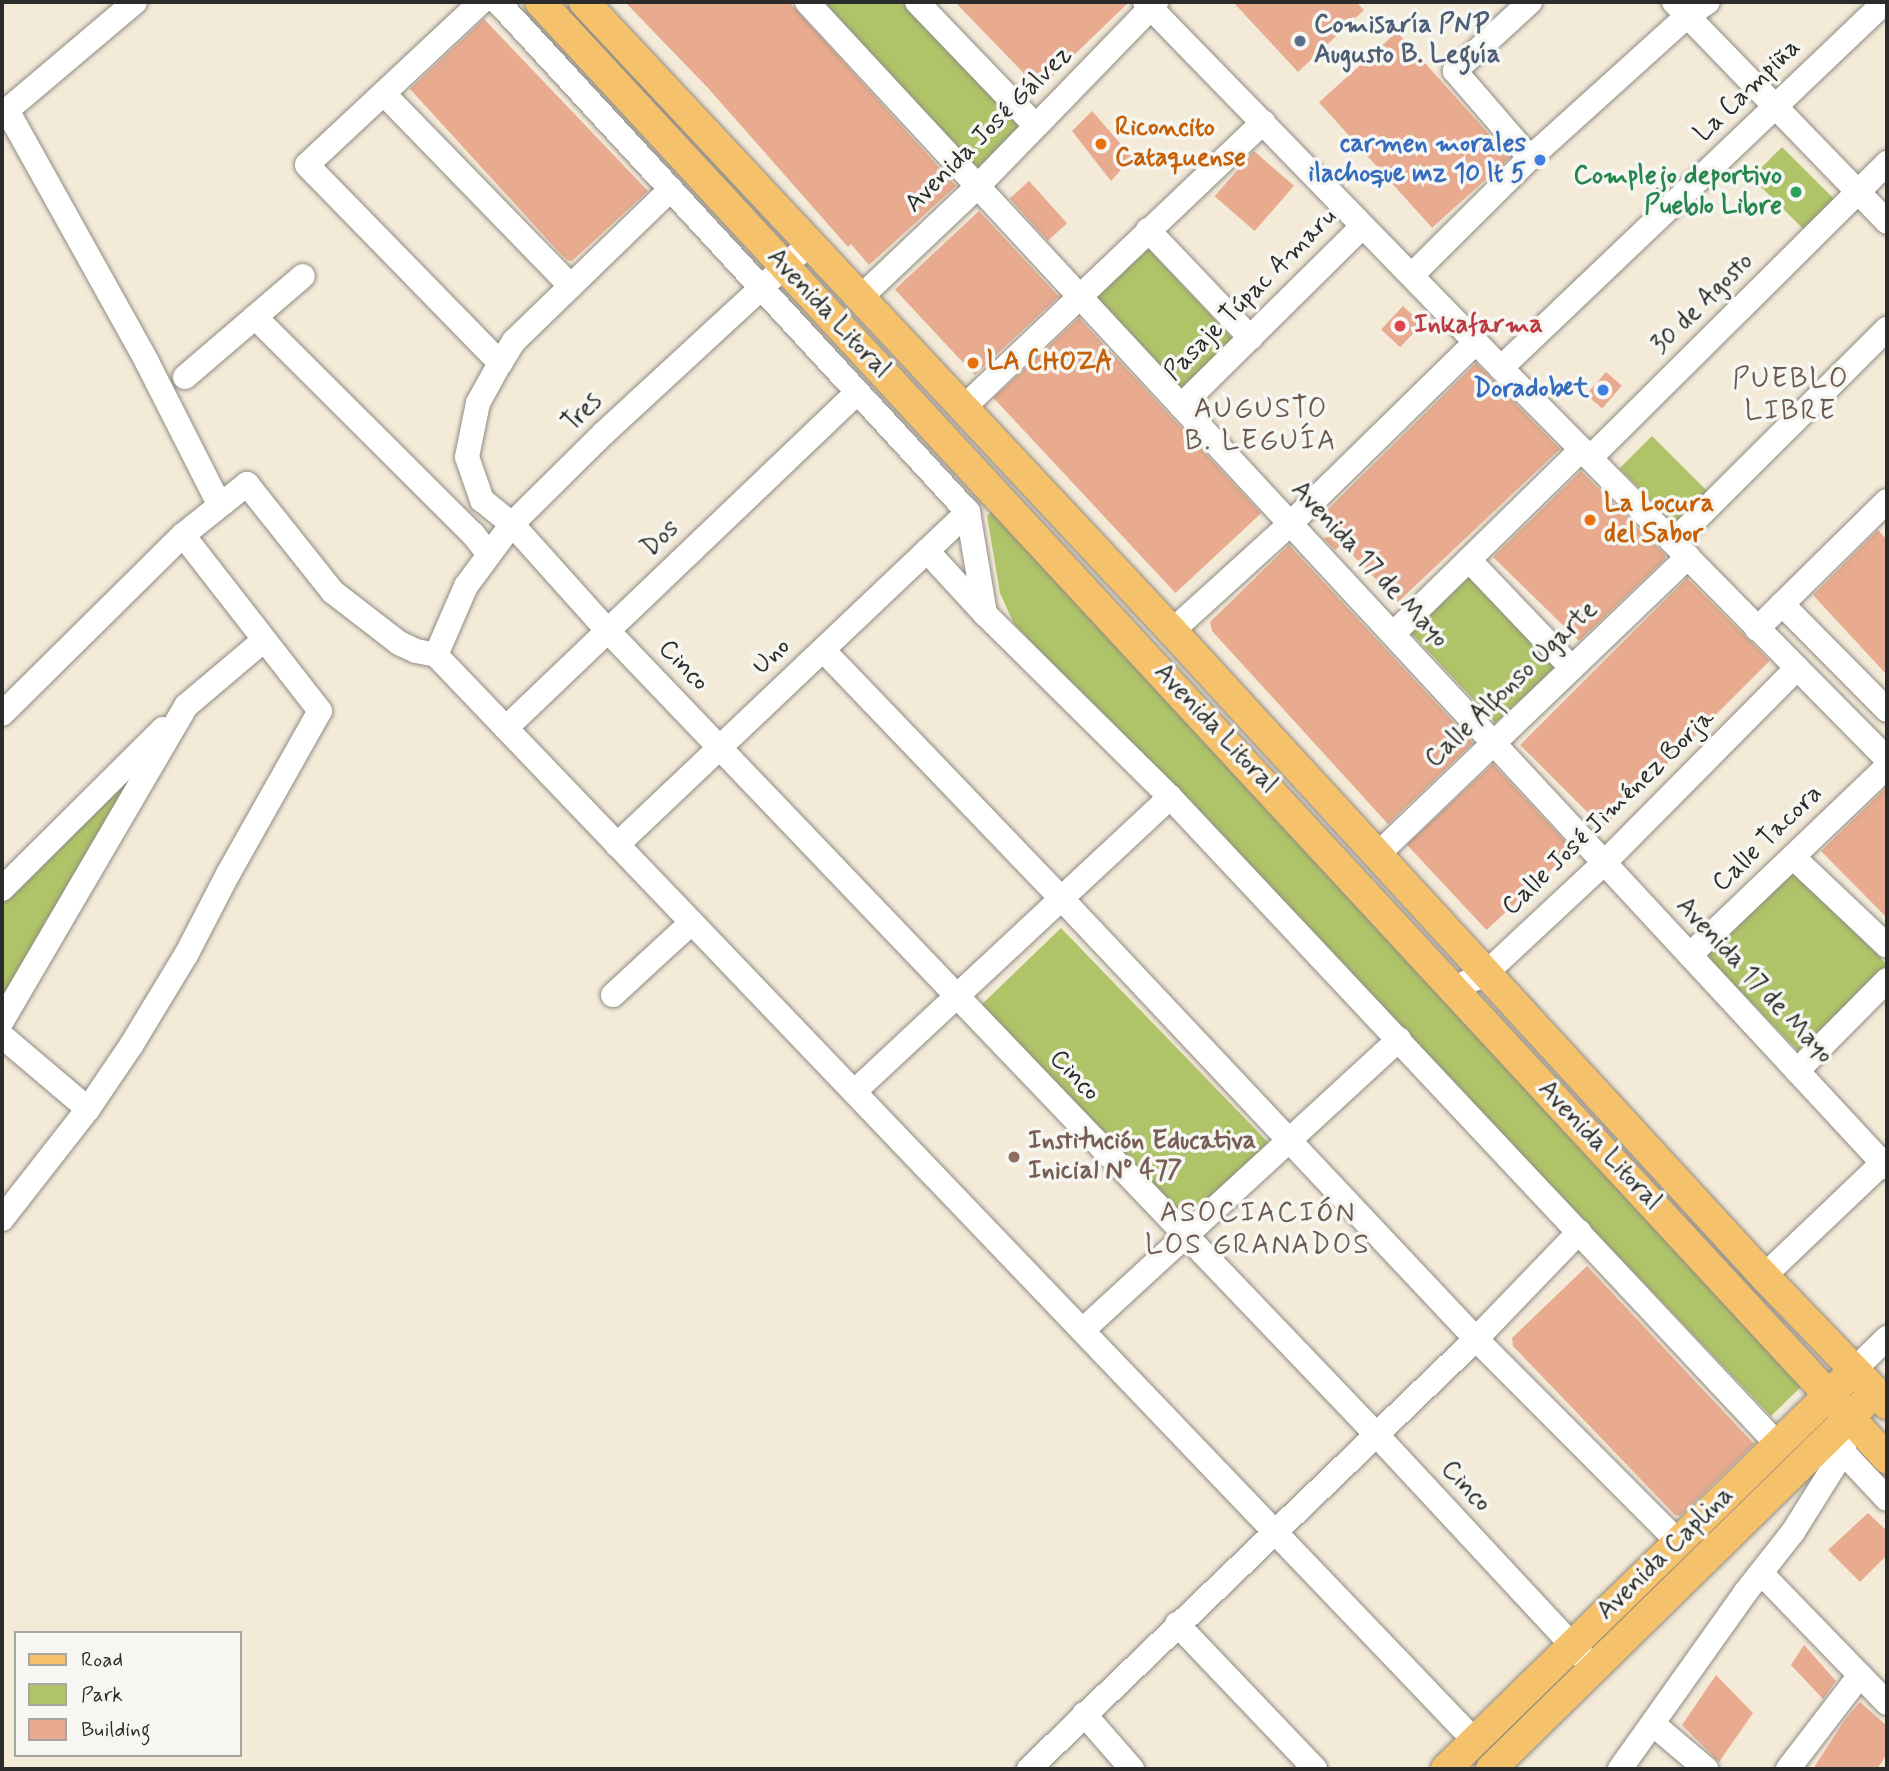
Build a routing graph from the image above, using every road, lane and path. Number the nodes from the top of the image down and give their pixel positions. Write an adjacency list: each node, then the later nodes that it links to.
1 (135, 2): 44 (street)
2 (481, 2): 13 (street)
3 (498, 2): 20 (street, Avenida Litoral)
4 (540, 2): 26 (main road, Avenida Litoral)
5 (584, 2): 25 (main road, Avenida Litoral)
6 (807, 2): 19 (street, Avenida 17 de Mayo)
7 (917, 2): 16 (street)
8 (1530, 2): 17 (street)
9 (1707, 2): 12 (street)
10 (1885, 2): 14 (street, La Campiña)
11 (1151, 4): 15 (street); 16 (street, Avenida José Gálvez)
12 (1681, 9): 14 (street); 17 (street)
13 (384, 94): 29 (street); 37 (street)
14 (1776, 106): 21 (street); 38 (street, La Campiña)
15 (1263, 122): 23 (street); 24 (street)
16 (1035, 125): 19 (street, Avenida José Gálvez)
17 (1530, 158): 27 (street)
18 (1887, 163): 21 (street, 30 de Agosto)
19 (978, 186): 31 (street, Avenida 17 de Mayo); 32 (street, Avenida José Gálvez)
20 (671, 189): 29 (street, Cinco); 30 (street, Avenida Litoral)
21 (1860, 191): 22 (street); 43 (street, 30 de Agosto)
22 (1887, 222)
23 (1362, 227): 27 (street); 35 (street, Pasaje Túpac Amaru)
24 (1148, 230): 31 (street); 35 (street)
25 (810, 243): 26 (street, Tres); 32 (main road, Avenida Litoral)
26 (785, 267): 30 (street, Tres); 85 (main road, Avenida Litoral)
27 (1412, 275): 36 (street)
28 (303, 276): 33 (street)
29 (571, 286): 37 (street, Cinco)
30 (762, 289): 40 (street, Avenida Litoral); 47 (street, Tres)
31 (1079, 295): 41 (street, Avenida 17 de Mayo); 42 (street)
32 (861, 297): 42 (main road, Avenida Litoral)
33 (255, 317): 39 (street); 52 (street)
34 (1887, 329): 50 (street, Calle Alfonso Ugarte)
35 (1251, 338): 41 (street, Pasaje Túpac Amaru)
36 (1476, 342): 38 (street); 48 (street)
37 (500, 363): 47 (street, Cinco)
38 (1501, 368): 43 (street)
39 (185, 377)
40 (858, 392): 45 (street, Avenida Litoral); 57 (street, Dos)
41 (1181, 406): 48 (street, Avenida 17 de Mayo)
42 (962, 409): 58 (main road, Avenida Litoral)
43 (1586, 454): 50 (street); 53 (street, 30 de Agosto)
44 (219, 504): 49 (street); 62 (street)
45 (968, 512): 51 (street, Uno); 55 (street)
46 (1882, 516): 54 (street)
47 (512, 524): 52 (street, Tres); 57 (street, Cinco)
48 (1290, 524): 58 (street); 59 (street, Avenida 17 de Mayo)
49 (183, 535): 60 (street); 67 (street)
50 (1681, 550): 56 (street); 63 (street, Calle Alfonso Ugarte)
51 (927, 551): 55 (street); 61 (street, Uno)
52 (488, 553): 62 (street, Tres)
53 (1469, 561): 59 (street, 30 de Agosto); 63 (street)
54 (1782, 604): 56 (street); 66 (street)
55 (985, 614): 73 (street)
56 (1757, 629): 64 (street)
57 (608, 631): 68 (street, Dos); 70 (street, Cinco)
58 (1172, 631): 75 (main road, Avenida Litoral)
59 (1392, 634): 69 (street, Avenida 17 de Mayo)
60 (264, 640): 65 (street); 93 (street)
61 (823, 650): 70 (street, Uno); 79 (street)
62 (436, 655): 68 (street)
63 (1572, 668): 69 (street, Calle Alfonso Ugarte)
64 (1797, 668): 71 (street); 77 (street, Calle José Jiménez Borja)
65 (186, 706): 78 (street); 88 (street)
66 (1887, 710)
67 (2, 714)
68 (506, 728): 74 (street)
69 (1494, 744): 75 (street, Calle Alfonso Ugarte); 77 (street, Avenida 17 de Mayo)
70 (719, 747): 74 (street, Uno); 87 (street, Cinco)
71 (1887, 759)
72 (1887, 767): 76 (street, Calle Tacora)
73 (1170, 797): 79 (street); 90 (street)
74 (617, 845): 80 (street)
75 (1377, 855): 83 (main road, Avenida Litoral)
76 (1793, 857): 81 (street); 82 (street, Calle Tacora)
77 (1604, 863): 82 (street, Avenida 17 de Mayo); 83 (street, Calle José Jiménez Borja)
78 (2, 889)
79 (1062, 899): 87 (street); 94 (street)
80 (691, 923): 86 (street); 92 (street)
81 (1887, 946)
82 (1690, 955): 91 (street, Avenida 17 de Mayo)
83 (1485, 974): 85 (street, Calle José Jiménez Borja); 99 (main road, Avenida Litoral)
84 (1887, 980): 91 (street)
85 (1454, 988): 105 (main road, Avenida Litoral)
86 (613, 995)
87 (957, 996): 92 (street); 98 (street, Cinco)
88 (2, 1021)
89 (2, 1036): 93 (street)
90 (1399, 1039): 94 (street); 97 (street)
91 (1797, 1070): 95 (street, Avenida 17 de Mayo)
92 (855, 1091): 100 (street)
93 (88, 1109): 96 (street)
94 (1288, 1143): 98 (street); 102 (street)
95 (1886, 1163): 99 (street)
96 (2, 1219)
97 (1579, 1232): 102 (street); 108 (street)
98 (1186, 1236): 100 (street); 107 (street, Cinco)
99 (1765, 1276): 103 (main road, Avenida Litoral)
100 (1083, 1329): 112 (street)
101 (1887, 1338): 103 (street, Avenida Caplina)
102 (1476, 1339): 107 (street); 113 (street)
103 (1854, 1370): 104 (main road, Avenida Litoral); 105 (main road, Avenida Caplina)
104 (1883, 1392): 106 (main road, Avenida Caplina)
105 (1828, 1395): 106 (main road, Avenida Litoral); 108 (main road, Avenida Caplina)
106 (1849, 1417): 109 (street); 110 (main road, Avenida Litoral); 117 (main road, Avenida Caplina)
107 (1375, 1433): 112 (street); 116 (street, Cinco)
108 (1778, 1445): 113 (main road, Avenida Caplina)
109 (1843, 1452): 111 (street); 114 (street)
110 (1887, 1458)
111 (1887, 1499)
112 (1275, 1531): 115 (street); 122 (street)
113 (1678, 1542): 116 (main road, Avenida Caplina)
114 (1761, 1573): 118 (street); 121 (street)
115 (1177, 1625): 120 (street); 125 (street)
116 (1572, 1646): 117 (street, Cinco); 122 (main road, Avenida Caplina)
117 (1594, 1668): 127 (main road, Avenida Caplina)
118 (1860, 1675): 119 (street); 130 (street)
119 (1887, 1703)
120 (1084, 1714): 123 (street); 124 (street)
121 (1653, 1724): 128 (street); 129 (street)
122 (1475, 1741): 126 (main road, Avenida Caplina)
123 (1028, 1769)
124 (1132, 1769)
125 (1315, 1769)
126 (1446, 1769)
127 (1491, 1769)
128 (1619, 1769)
129 (1706, 1769)
130 (1788, 1769)

